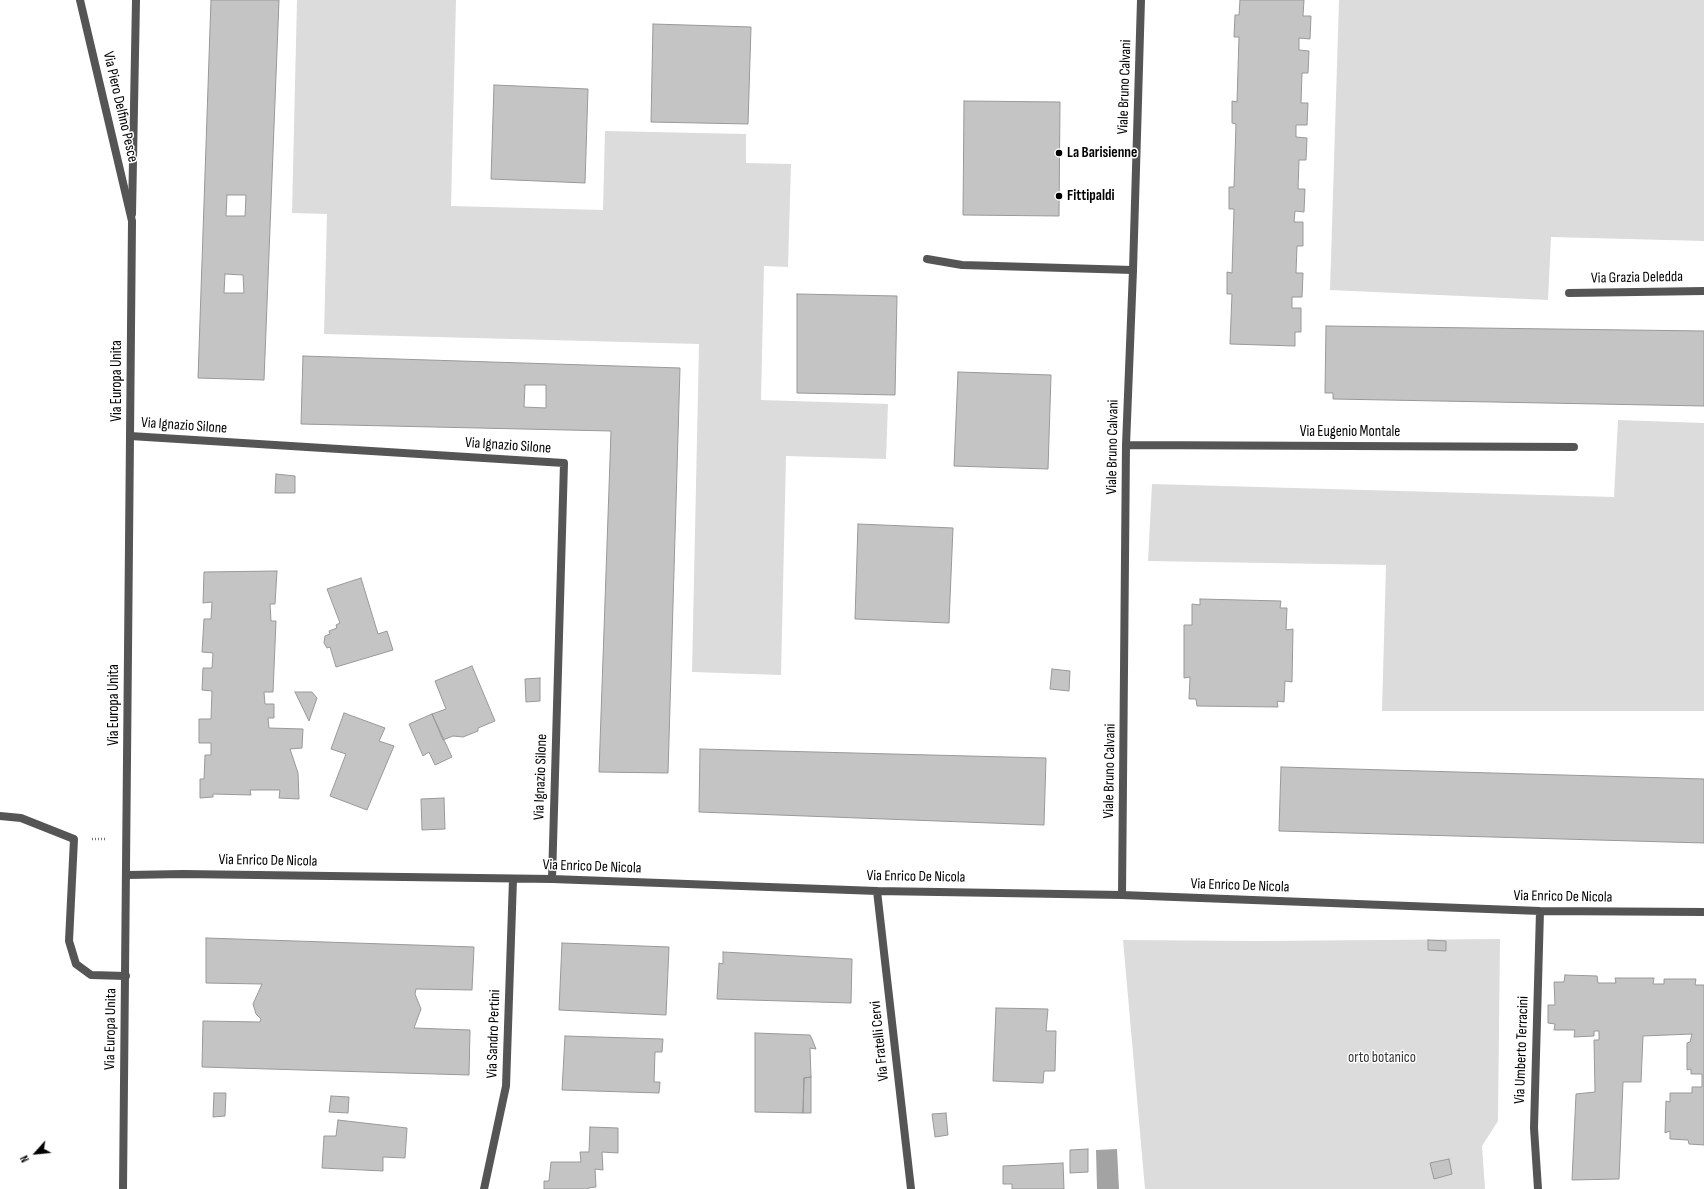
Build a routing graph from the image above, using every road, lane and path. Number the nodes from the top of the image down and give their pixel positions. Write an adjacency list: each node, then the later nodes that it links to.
1 (80, 0): 4 (street, Via Piero Delfino Pesce)
2 (136, 0): 4 (street)
3 (1141, 0): 6 (street, Viale Bruno Calvani)
4 (132, 221): 9 (street, Via Europa Unita)
5 (927, 259): 6 (street)
6 (1133, 270): 10 (street, Viale Bruno Calvani)
7 (1704, 291): 8 (street, Via Grazia Deledda)
8 (1569, 292)
9 (130, 436): 13 (street, Via Europa Unita); 15 (street, Via Ignazio Silone)
10 (1126, 445): 11 (street, Via Eugenio Montale); 17 (street, Viale Bruno Calvani)
11 (1574, 447)
12 (0, 816): 20 (street)
13 (127, 876): 14 (street, Via Enrico De Nicola); 20 (street, Via Europa Unita)
14 (513, 879): 15 (street, Via Enrico De Nicola); 22 (street, Via Sandro Pertini)
15 (552, 879): 16 (street, Via Enrico De Nicola)
16 (877, 891): 17 (street, Via Enrico De Nicola); 23 (street, Via Fratelli Cervi)
17 (1122, 895): 18 (street, Via Enrico De Nicola)
18 (1540, 911): 19 (street, Via Enrico De Nicola); 24 (street, Via Umberto Terracini)
19 (1704, 912)
20 (126, 976): 21 (street, Via Europa Unita)
21 (123, 1189)
22 (484, 1189)
23 (911, 1189)
24 (1538, 1189)

